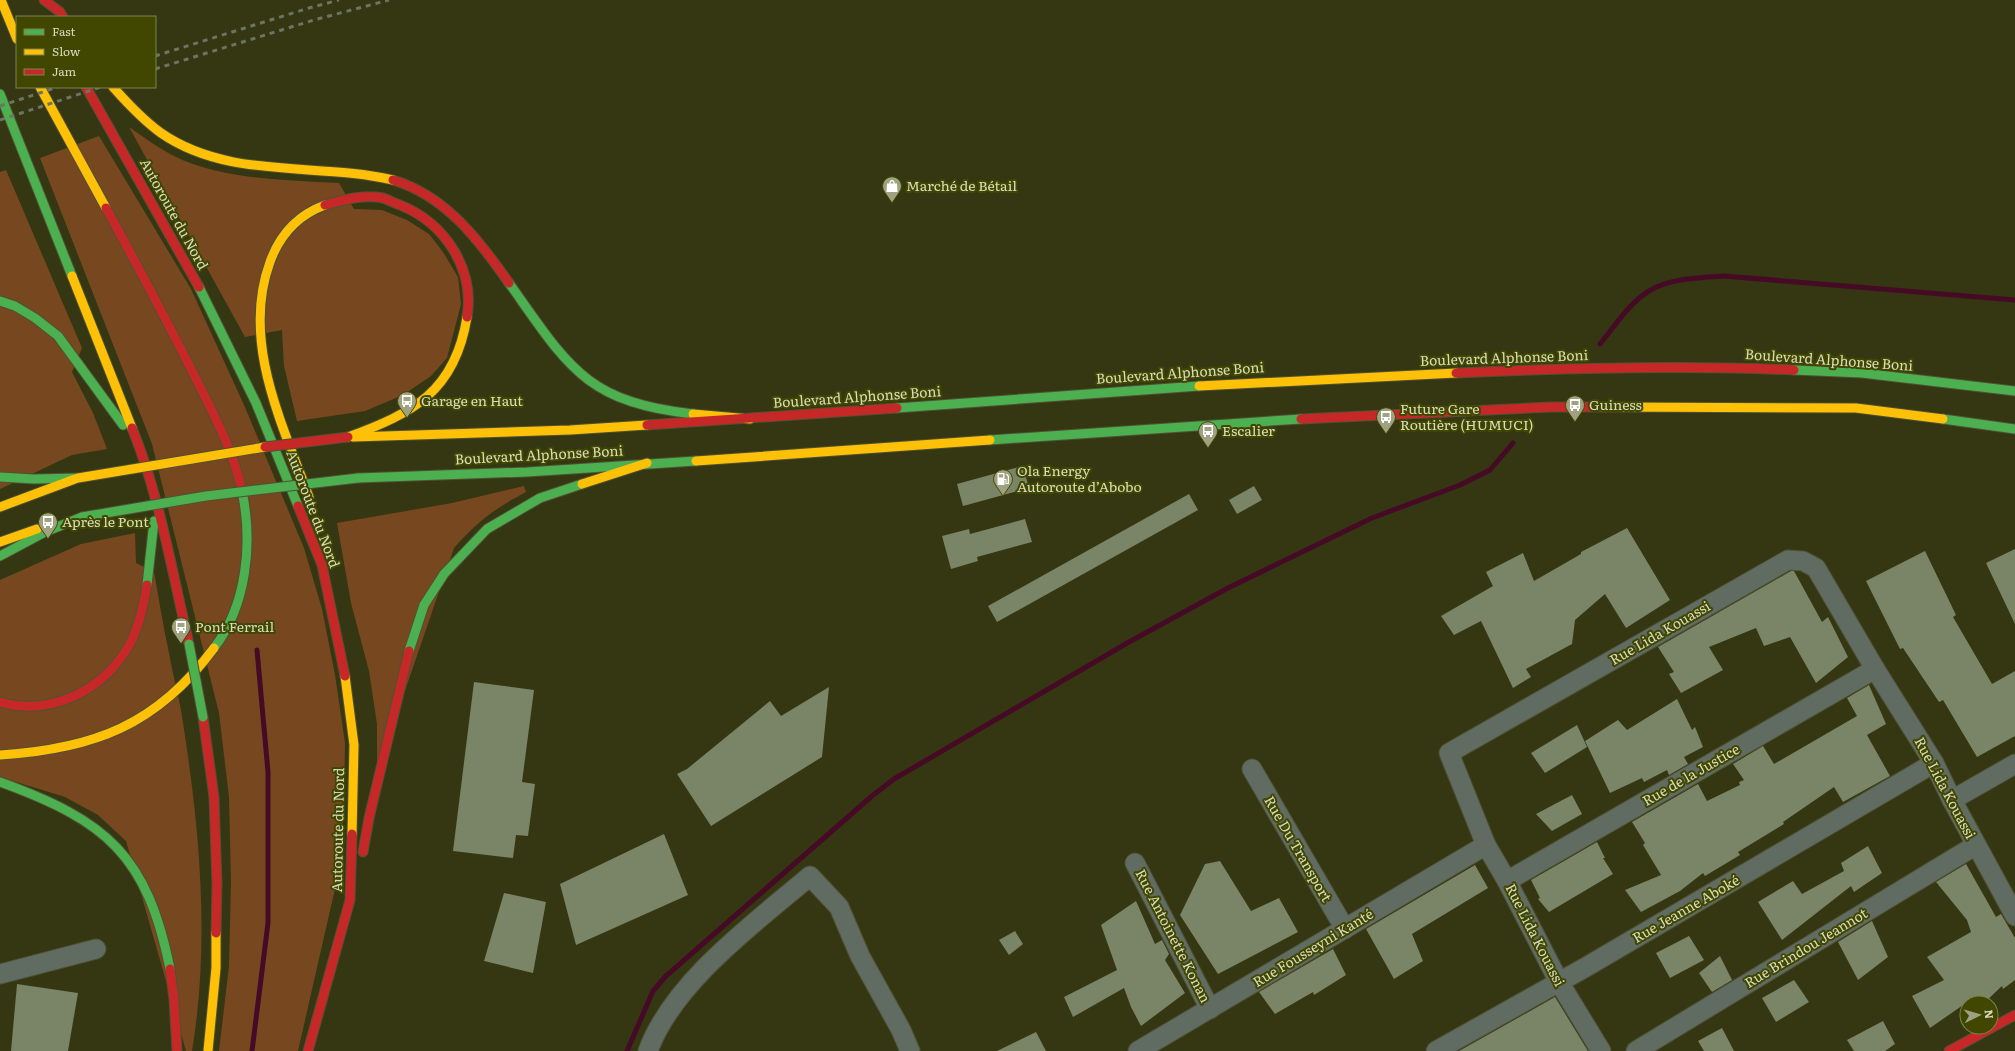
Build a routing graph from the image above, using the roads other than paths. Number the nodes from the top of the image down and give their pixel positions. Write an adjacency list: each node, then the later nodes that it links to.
1 (1, 0): 6 (main road)
2 (37, 0): 4 (main road)
3 (44, 0): 5 (main road)
4 (43, 11)
5 (63, 16)
6 (16, 37)
7 (41, 88): 30 (main road)
8 (87, 88): 27 (main road, Autoroute du Nord)
9 (113, 88): 13 (main road)
10 (0, 94): 16 (main road)
11 (0, 300): 16 (main road)
12 (2015, 391): 13 (main road, Boulevard Alphonse Boni)
13 (750, 419): 15 (main road, Boulevard Alphonse Boni)
14 (2015, 430): 17 (main road, Boulevard Alphonse Boni)
15 (348, 437): 19 (main road, bridge); 22 (main road)
16 (141, 450): 20 (main road)
17 (647, 463): 23 (main road, Boulevard Alphonse Boni, bridge); 40 (main road)
18 (0, 477): 19 (main road)
19 (78, 478): 21 (main road)
20 (156, 502): 29 (main road); 49 (main road, bridge)
21 (0, 506)
22 (312, 506)
23 (82, 517): 25 (main road); 26 (main road)
24 (316, 523): 27 (main road)
25 (0, 542)
26 (0, 556)
27 (322, 565): 40 (main road, Autoroute du Nord)
28 (1875, 668): 31 (street, Rue Lida Kouassi); 36 (street, Rue Lida Kouassi); 39 (street, Rue de la Justice)
29 (0, 702)
30 (0, 755)
31 (1934, 763): 35 (street, Rue Lida Kouassi); 45 (street, Rue Jeanne Aboké)
32 (2015, 764): 35 (street)
33 (1252, 769): 42 (street, Rue Du Transport)
34 (0, 782): 48 (main road)
35 (1952, 800): 37 (street, Rue Lida Kouassi)
36 (1486, 845): 39 (street, Rue Lida Kouassi); 42 (street, Rue Fousseyni Kanté)
37 (1976, 845): 41 (street, Rue Lida Kouassi); 56 (street, Rue Brindou Jeannot)
38 (1135, 863): 46 (street, Rue Antoinette Konan)
39 (1507, 881): 45 (street, Rue Lida Kouassi)
40 (350, 900): 50 (main road, Autoroute du Nord)
41 (2015, 916)
42 (1345, 929): 46 (street, Rue Fousseyni Kanté)
43 (96, 949): 44 (street)
44 (0, 979)
45 (1559, 982): 54 (street, Rue Jeanne Aboké); 55 (street, Rue Lida Kouassi)
46 (1210, 1010): 53 (street, Rue Fousseyni Kanté)
47 (2015, 1015): 57 (main road)
48 (177, 1051)
49 (208, 1051)
50 (308, 1051)
51 (648, 1051): 52 (street)
52 (910, 1051)
53 (1138, 1051)
54 (1436, 1051)
55 (1601, 1051)
56 (1636, 1051)
57 (1949, 1051)

